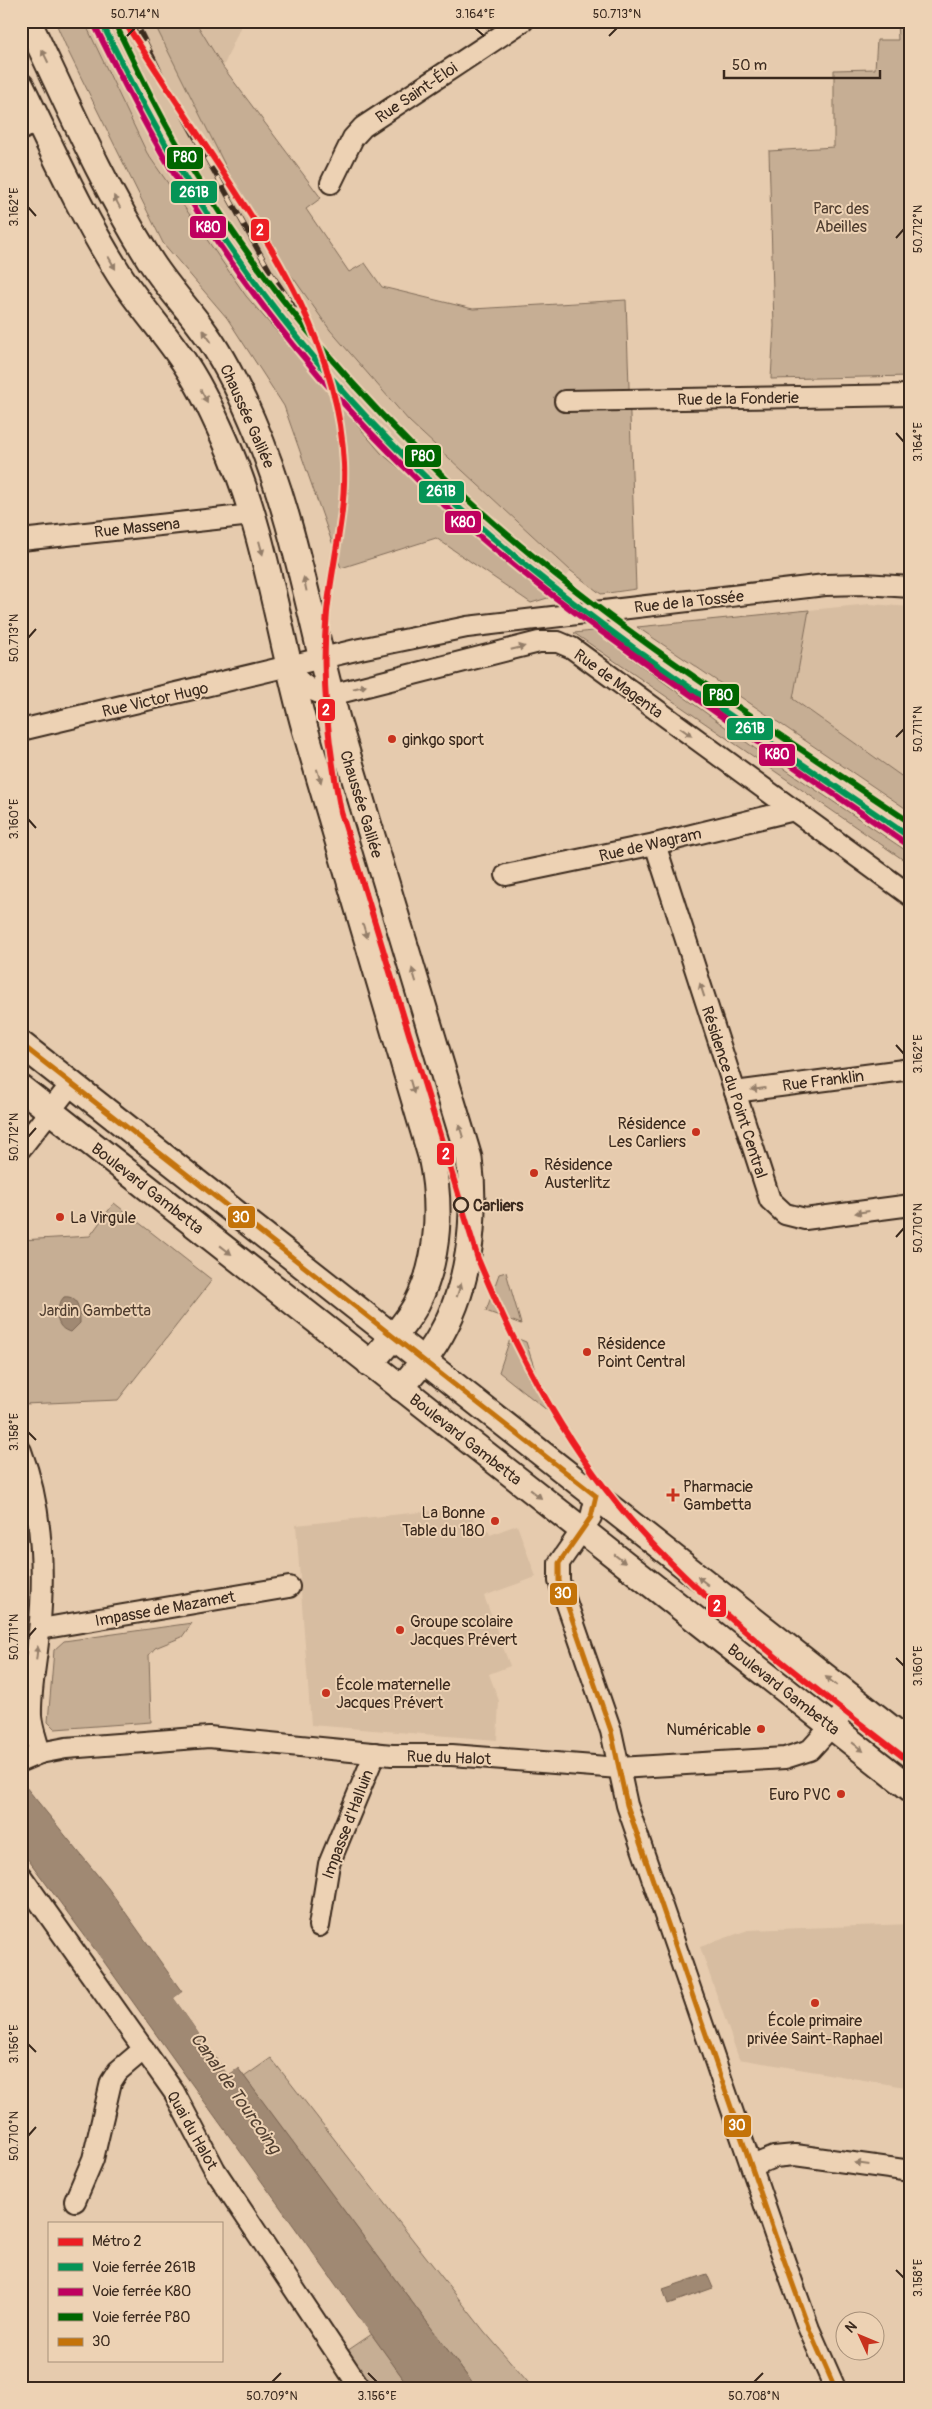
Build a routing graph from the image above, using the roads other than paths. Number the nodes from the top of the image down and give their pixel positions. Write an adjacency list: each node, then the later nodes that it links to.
1 (28, 21): 11 (main road, Chaussée Galilée, one-way to 1)
2 (523, 21): 5 (street, Rue Saint-Éloi)
3 (21, 86): 4 (main road, Chaussée Galilée)
4 (30, 125): 8 (main road, Chaussée Galilée, one-way to 8)
5 (331, 182)
6 (911, 395): 7 (street, Rue de la Fonderie)
7 (565, 401)
8 (252, 515): 9 (street, Rue Massena); 12 (main road, Chaussée Galilée, one-way to 12)
9 (21, 540)
10 (911, 587): 11 (street, Rue de la Tossée)
11 (321, 660): 12 (street, Rue de la Tossée); 13 (main road, Chaussée Galilée)
12 (288, 668): 13 (street); 14 (street, Rue Victor Hugo); 27 (main road, Chaussée Galilée, one-way to 27)
13 (330, 695): 15 (street, Rue de Magenta, one-way to 15); 28 (main road, Chaussée Galilée, one-way to 13)
14 (21, 730)
15 (794, 810): 16 (street, Rue de Wagram); 18 (street, Rue de Magenta)
16 (655, 844): 17 (street, Rue de Wagram); 23 (street, Résidence du Point Central, one-way to 16)
17 (506, 875)
18 (911, 896)
19 (21, 1044): 21 (main road)
20 (911, 1069): 23 (street, Rue Franklin, one-way to 23)
21 (72, 1083): 24 (street); 27 (main road)
22 (21, 1088): 24 (main road, Boulevard Gambetta)
23 (735, 1092): 26 (street, Résidence du Point Central, one-way to 23)
24 (51, 1111): 25 (street); 29 (main road, Boulevard Gambetta, one-way to 29)
25 (21, 1148)
26 (911, 1205)
27 (393, 1336): 28 (main road); 29 (main road, Chaussée Galilée)
28 (424, 1360): 30 (main road, Chaussée Galilée); 32 (main road)
29 (370, 1364): 30 (main road, Boulevard Gambetta)
30 (401, 1388): 33 (main road, Boulevard Gambetta, one-way to 33)
31 (21, 1451): 35 (street)
32 (596, 1496): 33 (street); 36 (main road, one-way to 32)
33 (582, 1529): 37 (main road, Boulevard Gambetta, one-way to 37); 42 (street)
34 (289, 1587): 35 (street, Impasse de Mazamet)
35 (40, 1629): 39 (street, one-way to 35)
36 (855, 1700): 37 (street, Rue du Halot); 38 (main road)
37 (832, 1727): 42 (street, Rue du Halot); 43 (main road, Boulevard Gambetta, one-way to 43)
38 (911, 1744)
39 (40, 1753): 40 (street, Rue du Halot); 41 (street, Rue du Halot)
40 (375, 1753): 42 (street, Rue du Halot); 45 (street, Impasse d'Halluin)
41 (21, 1761)
42 (619, 1768): 47 (street)
43 (911, 1789)
44 (21, 1876): 46 (street, Quai du Halot)
45 (319, 1926)
46 (144, 2049): 49 (street); 50 (street, Quai du Halot)
47 (752, 2166): 48 (street, one-way to 47); 51 (street)
48 (911, 2171)
49 (75, 2201)
50 (360, 2388)
51 (834, 2388)

